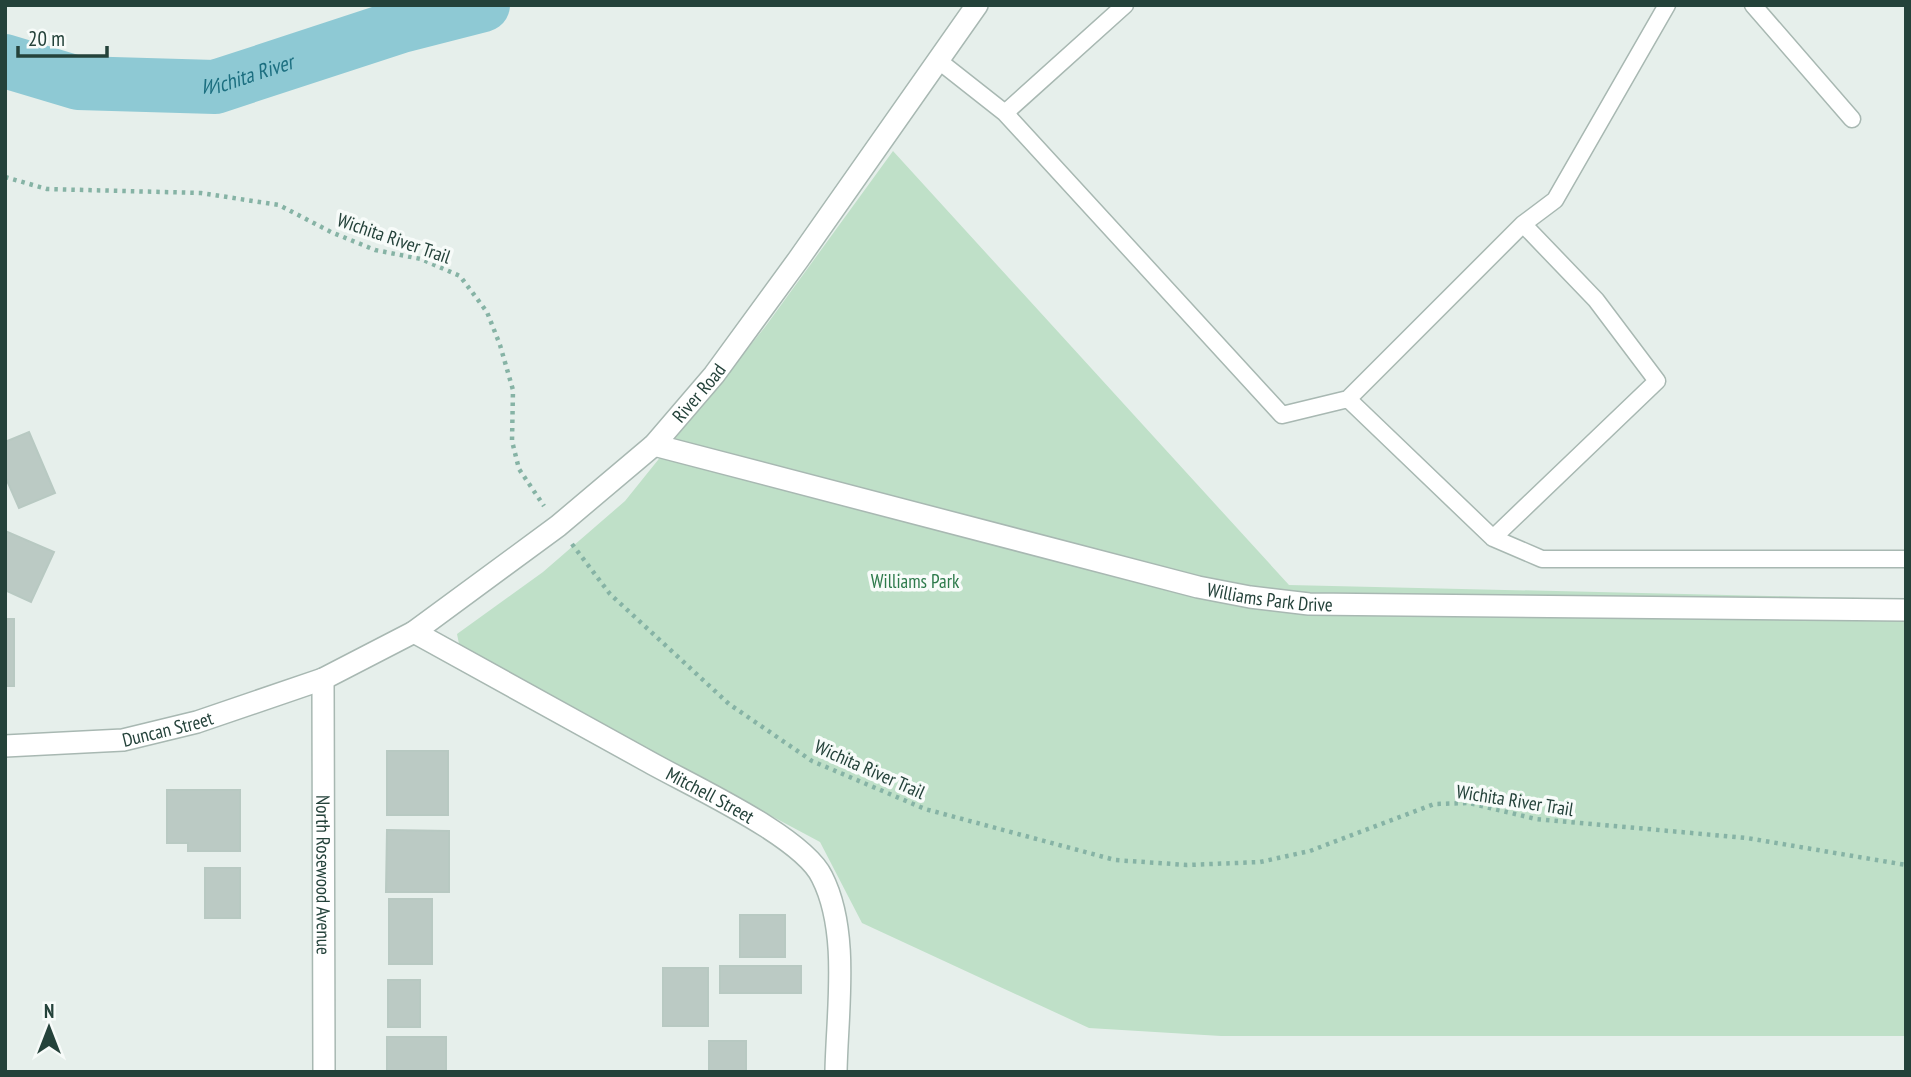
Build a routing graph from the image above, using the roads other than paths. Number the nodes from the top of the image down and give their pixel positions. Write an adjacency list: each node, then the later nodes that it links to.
1 (977, 5): 5 (street, River Road)
2 (1125, 5): 6 (lane)
3 (1667, 5): 8 (lane)
4 (1753, 5): 7 (lane)
5 (939, 61): 6 (lane); 10 (street, River Road)
6 (1004, 113): 9 (lane)
7 (1852, 119)
8 (1523, 223): 9 (lane); 11 (lane)
9 (1348, 399): 11 (lane)
10 (654, 445): 13 (street, Williams Park Drive); 14 (street, River Road)
11 (1493, 538): 12 (lane)
12 (1906, 559)
13 (1906, 610)
14 (414, 632): 15 (street, River Road); 18 (street, Mitchell Street)
15 (323, 679): 16 (street, Duncan Street); 17 (street, North Rosewood Avenue)
16 (5, 746)
17 (324, 1072)
18 (836, 1072)

